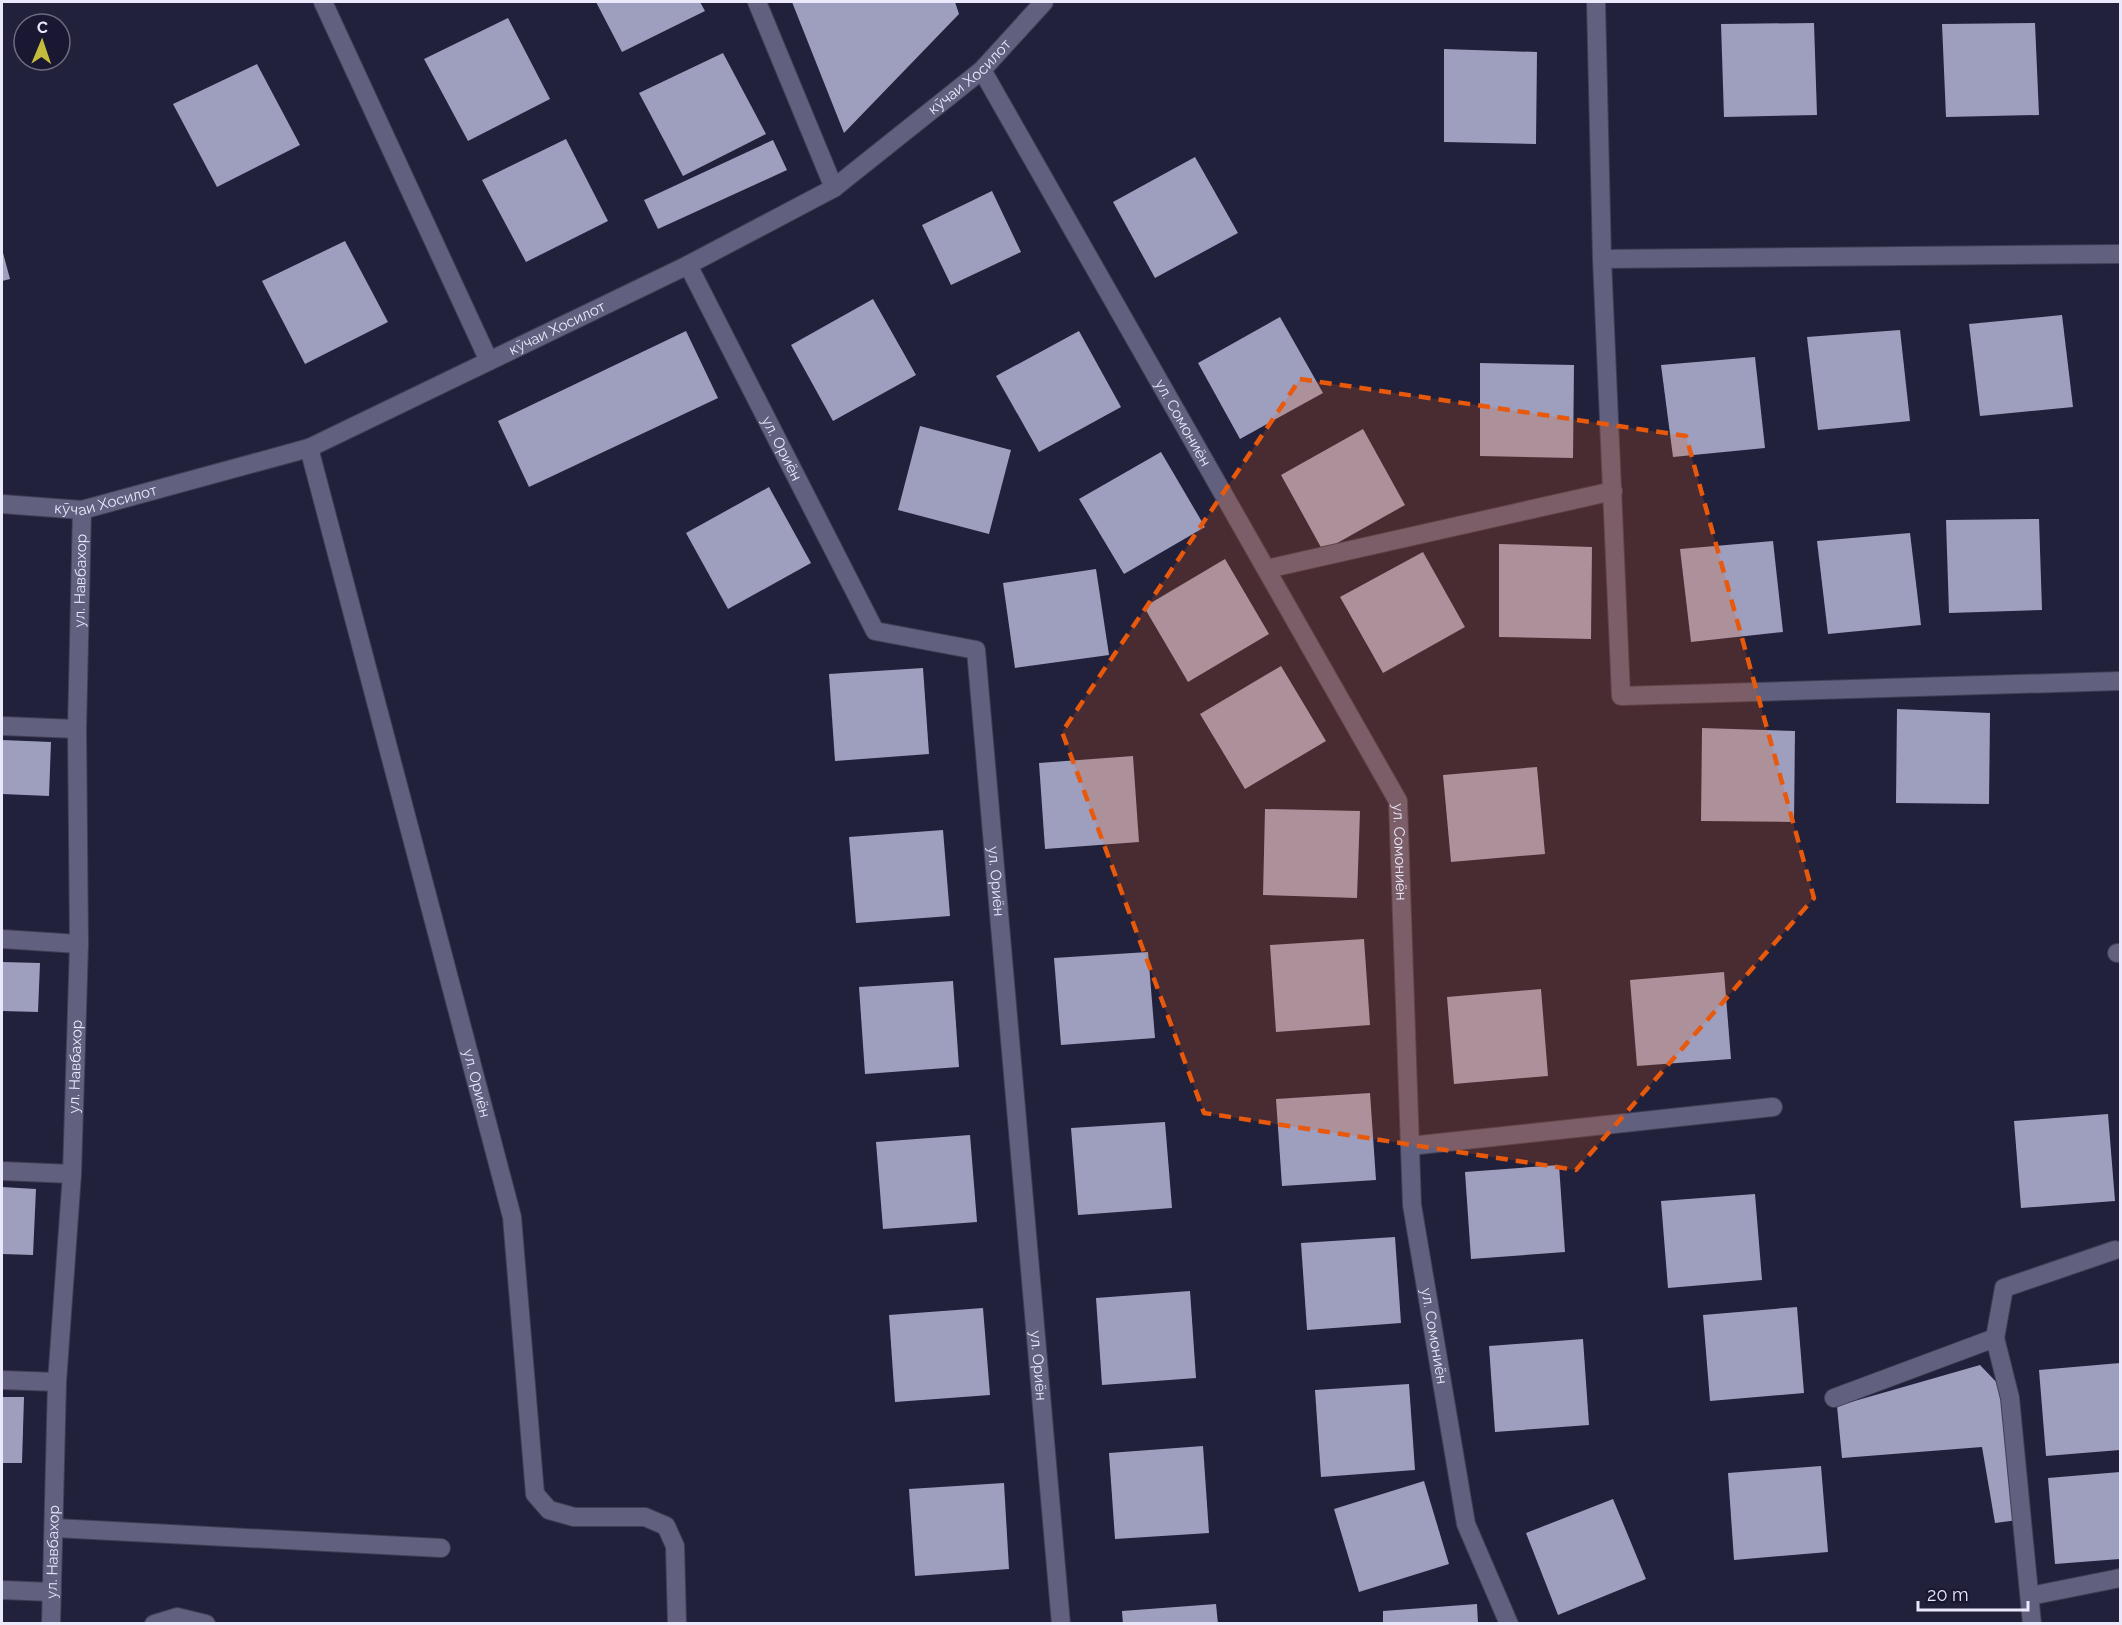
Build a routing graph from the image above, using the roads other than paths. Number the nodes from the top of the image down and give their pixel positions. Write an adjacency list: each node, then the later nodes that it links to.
1 (323, 2): 10 (street)
2 (757, 2): 6 (street)
3 (1044, 2): 5 (street, кӯчаи Хосилот)
4 (1596, 2): 8 (street)
5 (982, 70): 6 (street, кӯчаи Хосилот); 15 (street, ул. Сомониён)
6 (834, 188): 9 (street, кӯчаи Хосилот)
7 (2121, 254): 8 (street)
8 (1602, 259): 12 (street)
9 (688, 265): 10 (street, кӯчаи Хосилот); 40 (street, ул. Ориён)
10 (489, 361): 11 (street, кӯчаи Хосилот)
11 (309, 448): 14 (street, кӯчаи Хосилот); 39 (street, ул. Ориён)
12 (1613, 490): 15 (street); 16 (street)
13 (2, 504): 14 (street, кӯчаи Хосилот)
14 (82, 510): 18 (street, ул. Навбахор)
15 (1267, 569): 22 (street, ул. Сомониён)
16 (2121, 681)
17 (2, 726): 18 (street)
18 (77, 729): 20 (street, ул. Навбахор)
19 (2, 939): 20 (street)
20 (79, 944): 24 (street, ул. Навбахор)
21 (1773, 1107): 22 (street)
22 (1410, 1146): 41 (street, ул. Сомониён)
23 (2, 1171): 24 (street)
24 (72, 1174): 28 (street, ул. Навбахор)
25 (2115, 1250): 26 (street)
26 (1995, 1338): 29 (street); 35 (street)
27 (2, 1380): 28 (street)
28 (57, 1382): 30 (street, ул. Навбахор)
29 (1834, 1398)
30 (55, 1528): 31 (street); 34 (street, ул. Навбахор)
31 (441, 1548)
32 (2121, 1578): 35 (street)
33 (2, 1590): 34 (street)
34 (52, 1592): 36 (street, ул. Навбахор)
35 (2030, 1596): 42 (street)
36 (51, 1623)
37 (154, 1623): 38 (street)
38 (206, 1623)
39 (677, 1623)
40 (1061, 1623)
41 (1509, 1623)
42 (2032, 1623)

